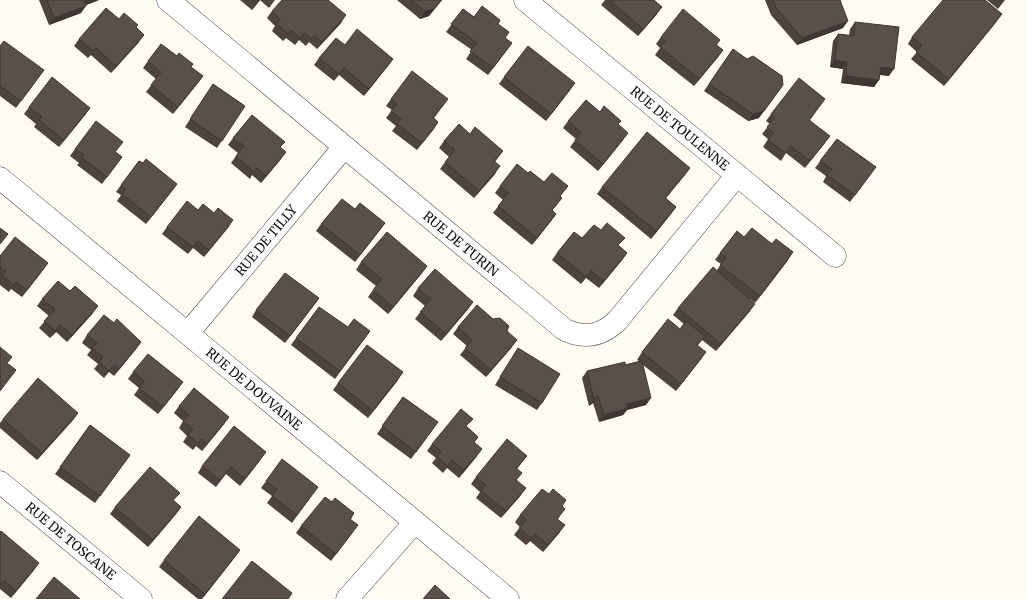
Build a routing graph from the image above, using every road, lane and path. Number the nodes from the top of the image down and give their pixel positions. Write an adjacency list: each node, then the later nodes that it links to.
1 (168, 0): 3 (street, RUE DE TURIN)
2 (525, 0): 4 (street, RUE DE TOULENNE)
3 (344, 147): 4 (street, RUE DE TURIN); 7 (street, RUE DE TILLY)
4 (737, 175): 6 (street, RUE DE TOULENNE)
5 (0, 178): 7 (street, RUE DE DOUVAINE)
6 (835, 256)
7 (188, 333): 9 (street, RUE DE DOUVAINE)
8 (0, 482): 10 (street, RUE DE TOSCANE)
9 (415, 522): 11 (street); 12 (street, RUE DE DOUVAINE)
10 (141, 599)
11 (347, 599)
12 (508, 599)

